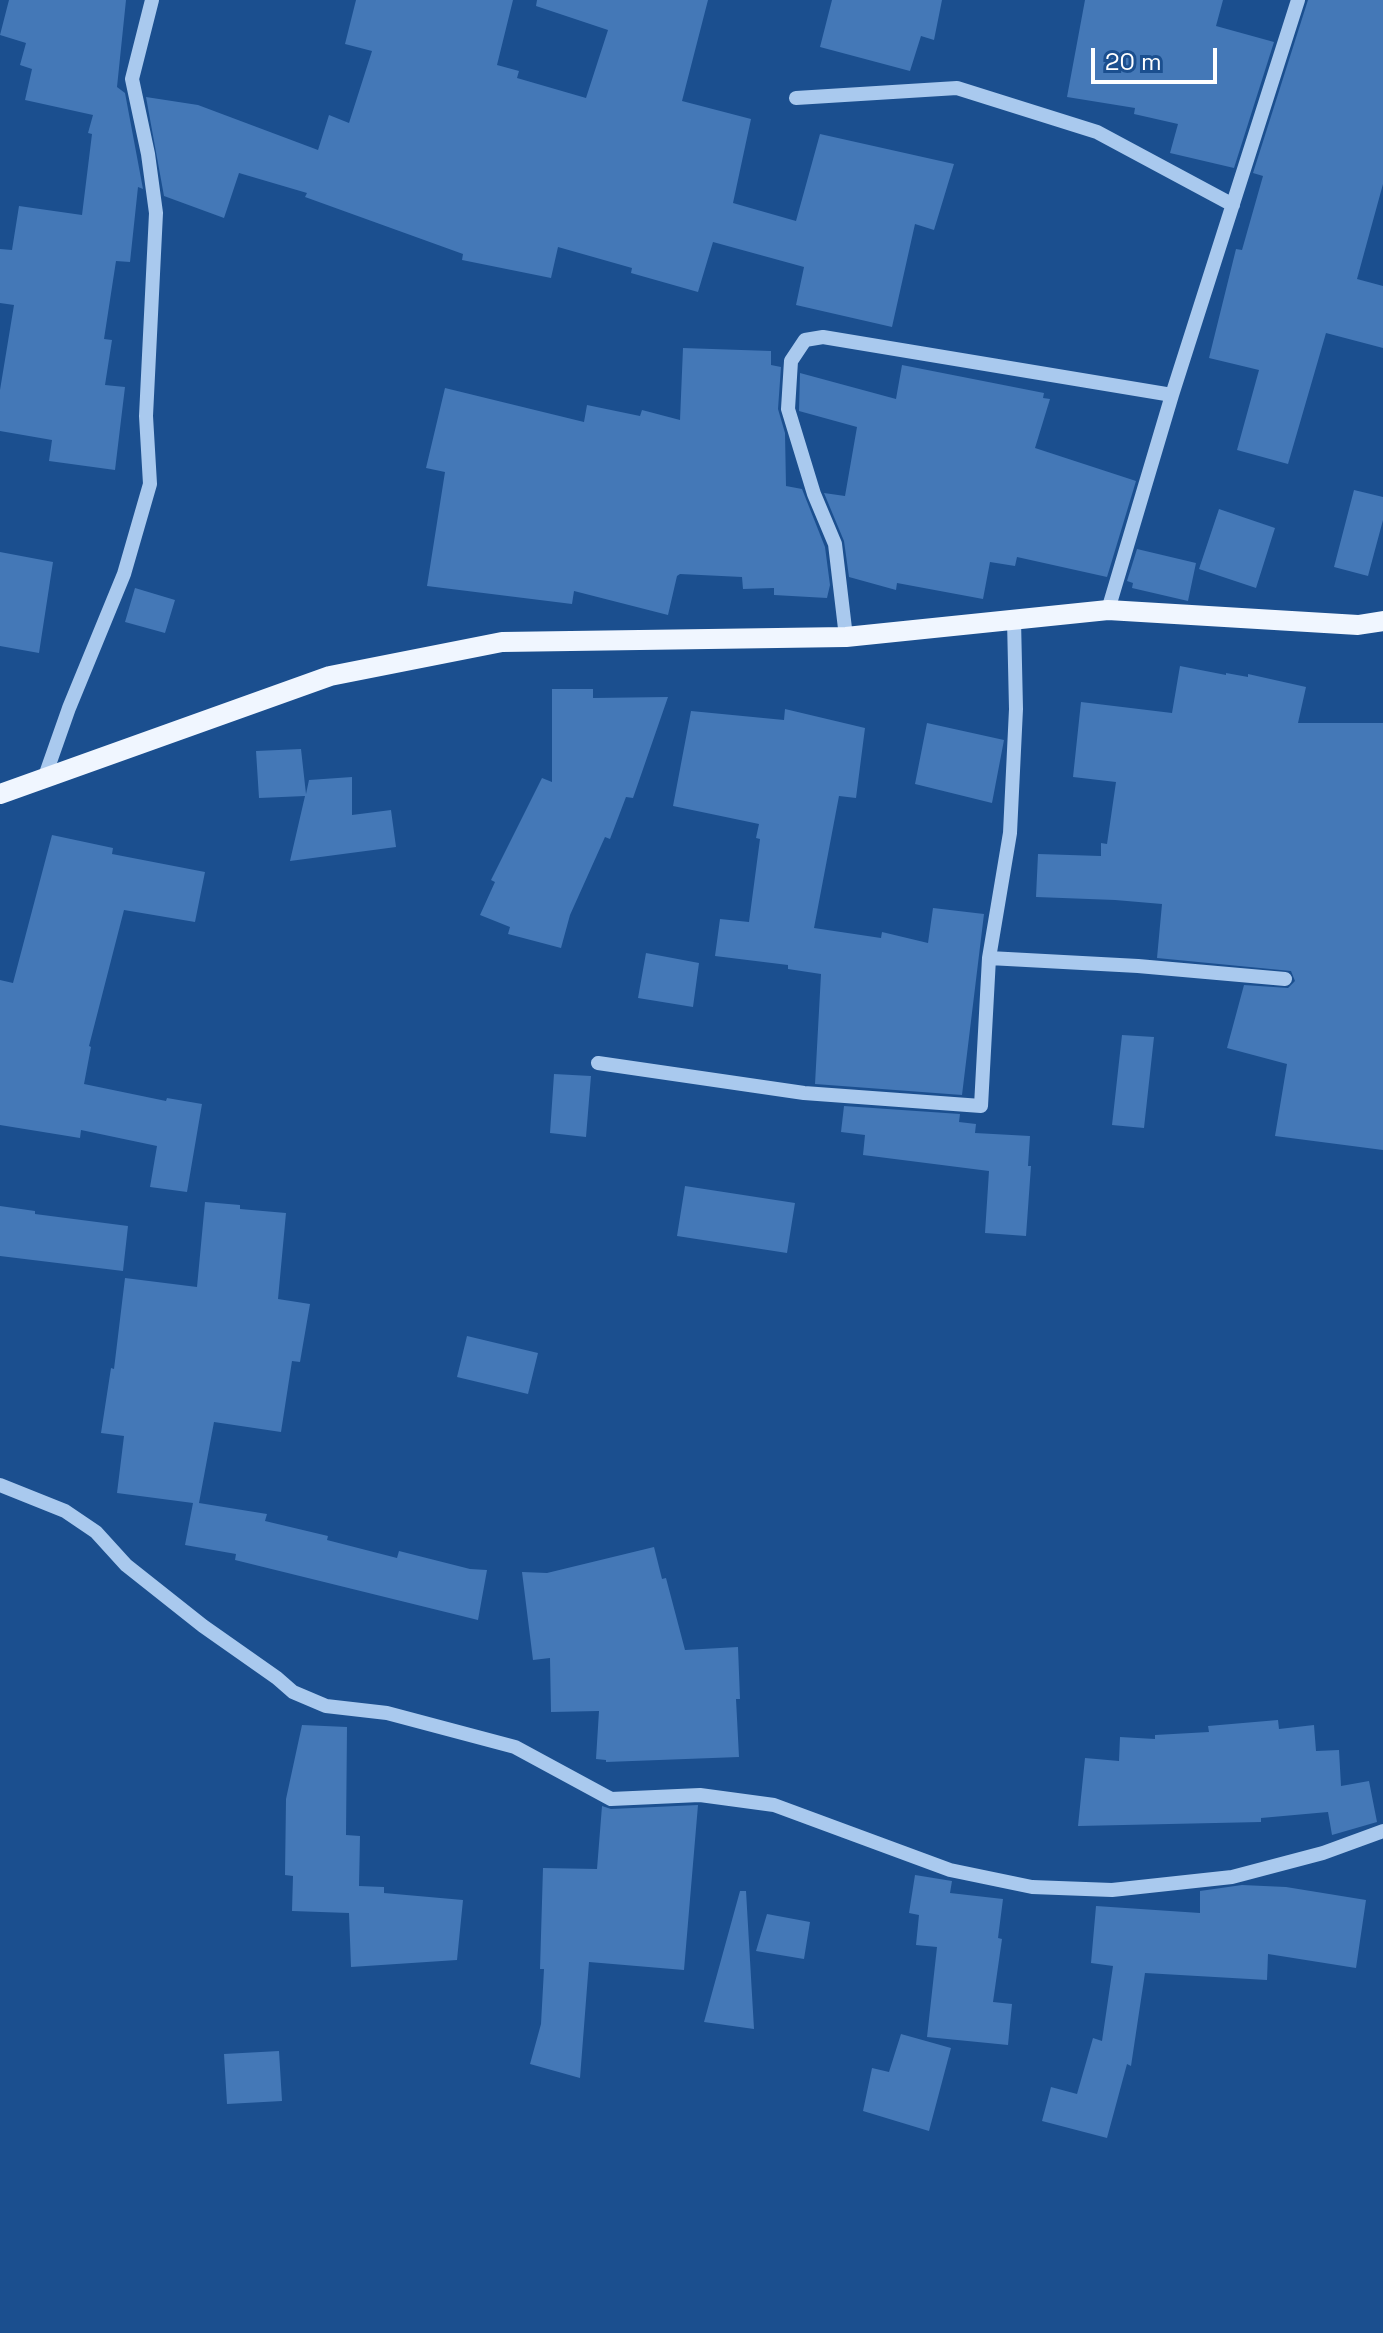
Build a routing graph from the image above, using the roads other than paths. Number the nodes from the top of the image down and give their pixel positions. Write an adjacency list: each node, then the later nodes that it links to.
1 (152, 0): 10 (street)
2 (1298, 0): 4 (street)
3 (796, 98): 4 (street)
4 (1233, 205): 5 (street)
5 (1172, 395): 6 (street); 9 (street)
6 (1108, 610): 7 (main road); 8 (main road)
7 (1014, 620): 9 (main road); 12 (street)
8 (1383, 621)
9 (846, 637): 10 (main road)
10 (44, 779): 11 (main road)
11 (0, 794)
12 (989, 958): 13 (street); 14 (street)
13 (1285, 979)
14 (598, 1063)
15 (0, 1485): 16 (street)
16 (1383, 1831)

